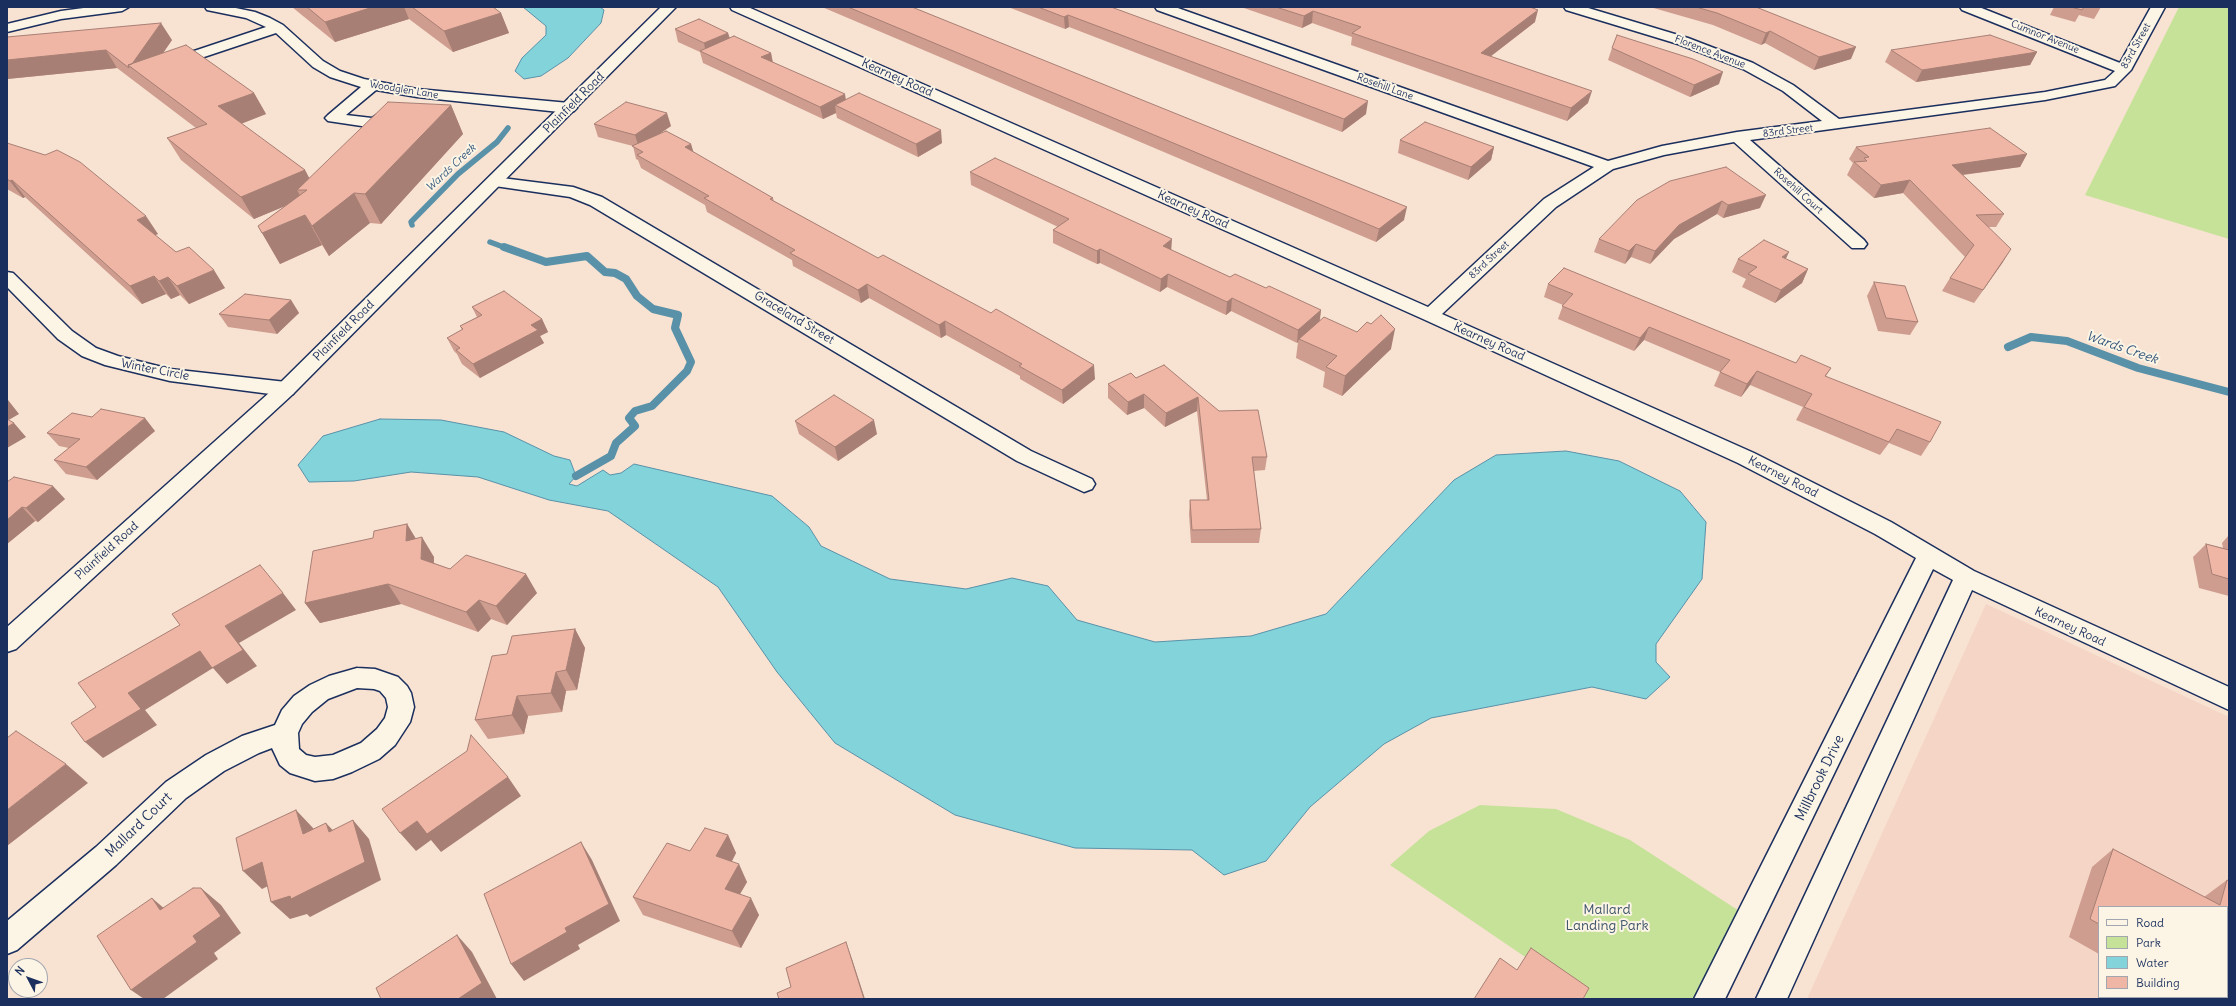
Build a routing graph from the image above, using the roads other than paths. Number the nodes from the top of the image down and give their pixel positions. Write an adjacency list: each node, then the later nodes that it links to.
1 (122, 7): 9 (street)
2 (212, 7): 11 (street, Woodglen Lane)
3 (669, 7): 17 (street, Plainfield Road)
4 (738, 7): 24 (street, Kearney Road)
5 (1162, 7): 20 (street, Rosehill Lane)
6 (1571, 7): 18 (street, Florence Avenue)
7 (1967, 7): 14 (street, Cumnor Avenue)
8 (2158, 7): 14 (street, 83rd Street)
9 (82, 12): 10 (street); 12 (street)
10 (7, 28)
11 (278, 28): 13 (street); 15 (street, Woodglen Lane)
12 (10, 42)
13 (190, 57)
14 (2124, 70): 18 (street, 83rd Street)
15 (373, 85): 16 (street, Woodglen Lane); 16 (street)
16 (417, 93): 17 (street, Woodglen Lane)
17 (568, 108): 21 (street, Plainfield Road)
18 (1836, 124): 19 (street, 83rd Street)
19 (1737, 137): 20 (street, 83rd Street); 22 (street, Rosehill Court)
20 (1607, 166): 24 (street, 83rd Street)
21 (494, 182): 25 (street, Plainfield Road); 26 (street, Graceland Street)
22 (1858, 244)
23 (7, 277): 25 (street, Winter Circle)
24 (1430, 315): 27 (street, Kearney Road)
25 (286, 389): 29 (street, Plainfield Road)
26 (1084, 484)
27 (1928, 556): 28 (street, Kearney Road); 33 (street, Millbrook Drive)
28 (1966, 577): 30 (street, Kearney Road); 34 (street)
29 (7, 642)
30 (2229, 699)
31 (285, 732): 32 (street, Mallard Court)
32 (7, 940)
33 (1709, 999)
34 (1772, 999)

